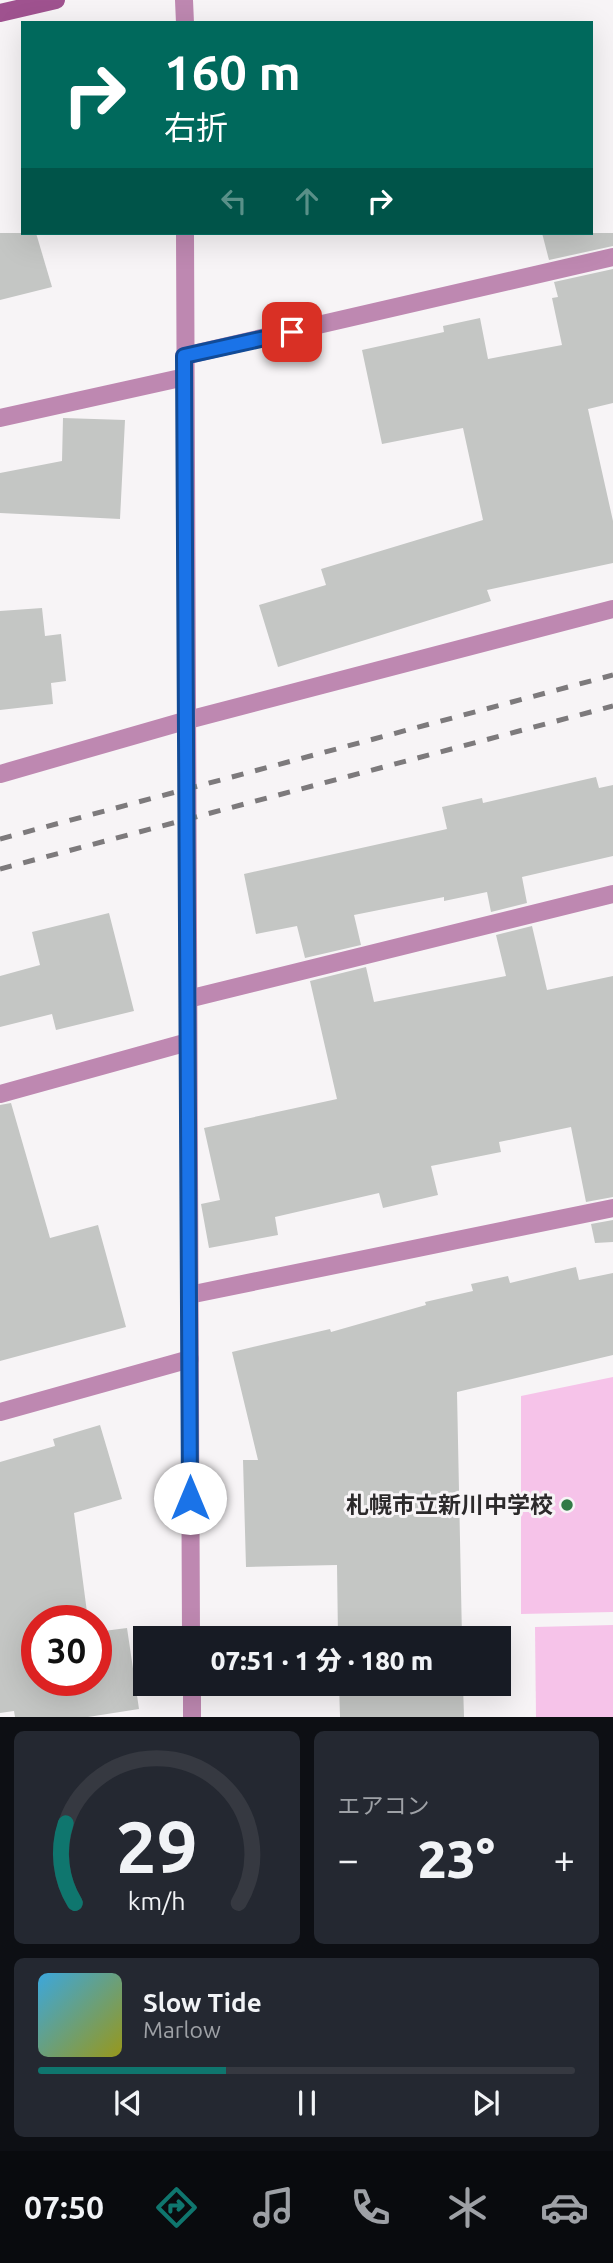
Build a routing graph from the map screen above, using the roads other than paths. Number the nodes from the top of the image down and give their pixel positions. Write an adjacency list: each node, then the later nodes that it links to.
1 (56, 0): 3 (main road)
2 (184, 0): 4 (street)
3 (0, 13)
4 (185, 21)
5 (184, 235): 7 (street)
6 (613, 257): 7 (street)
7 (184, 356): 8 (street)
8 (185, 377): 9 (street); 11 (street)
9 (0, 418)
10 (613, 609): 11 (street)
11 (188, 720): 12 (street); 14 (street)
12 (0, 774)
13 (613, 894): 14 (street)
14 (188, 999): 15 (street)
15 (188, 1042): 16 (street); 18 (street)
16 (0, 1094)
17 (613, 1208): 18 (street)
18 (189, 1295): 19 (street)
19 (190, 1359): 20 (street); 21 (street)
20 (0, 1412)
21 (191, 1626)
22 (192, 1696): 23 (street)
23 (192, 1717)

